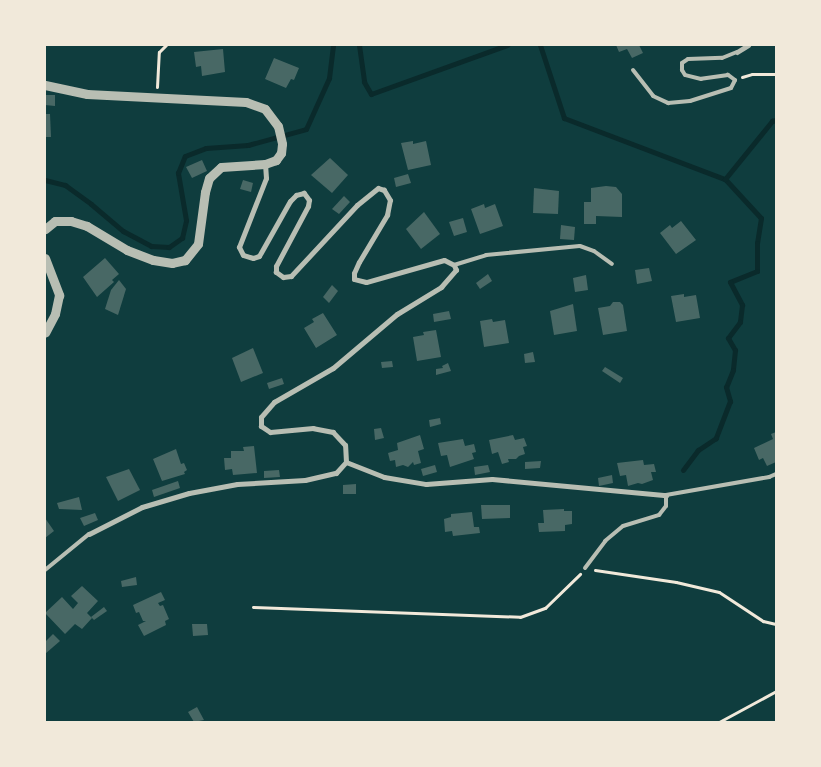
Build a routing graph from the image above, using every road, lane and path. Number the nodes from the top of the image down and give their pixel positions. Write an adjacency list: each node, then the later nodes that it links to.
1 (166, 45): 8 (path)
2 (748, 45): 3 (street)
3 (737, 52): 6 (lane)
4 (633, 70): 6 (lane)
5 (776, 74): 6 (path)
6 (734, 80)
7 (45, 86): 8 (street)
8 (156, 97): 9 (street)
9 (265, 164): 10 (street); 13 (street)
10 (45, 229)
11 (45, 258): 14 (street)
12 (612, 264): 13 (lane)
13 (454, 265): 15 (street)
14 (45, 333)
15 (346, 462): 17 (street); 18 (street)
16 (776, 474): 17 (lane)
17 (666, 495): 19 (lane)
18 (89, 534): 20 (lane)
19 (585, 568): 21 (path); 22 (path)
20 (45, 570)
21 (253, 608)
22 (776, 624)
23 (776, 691): 24 (path)
24 (719, 722)

